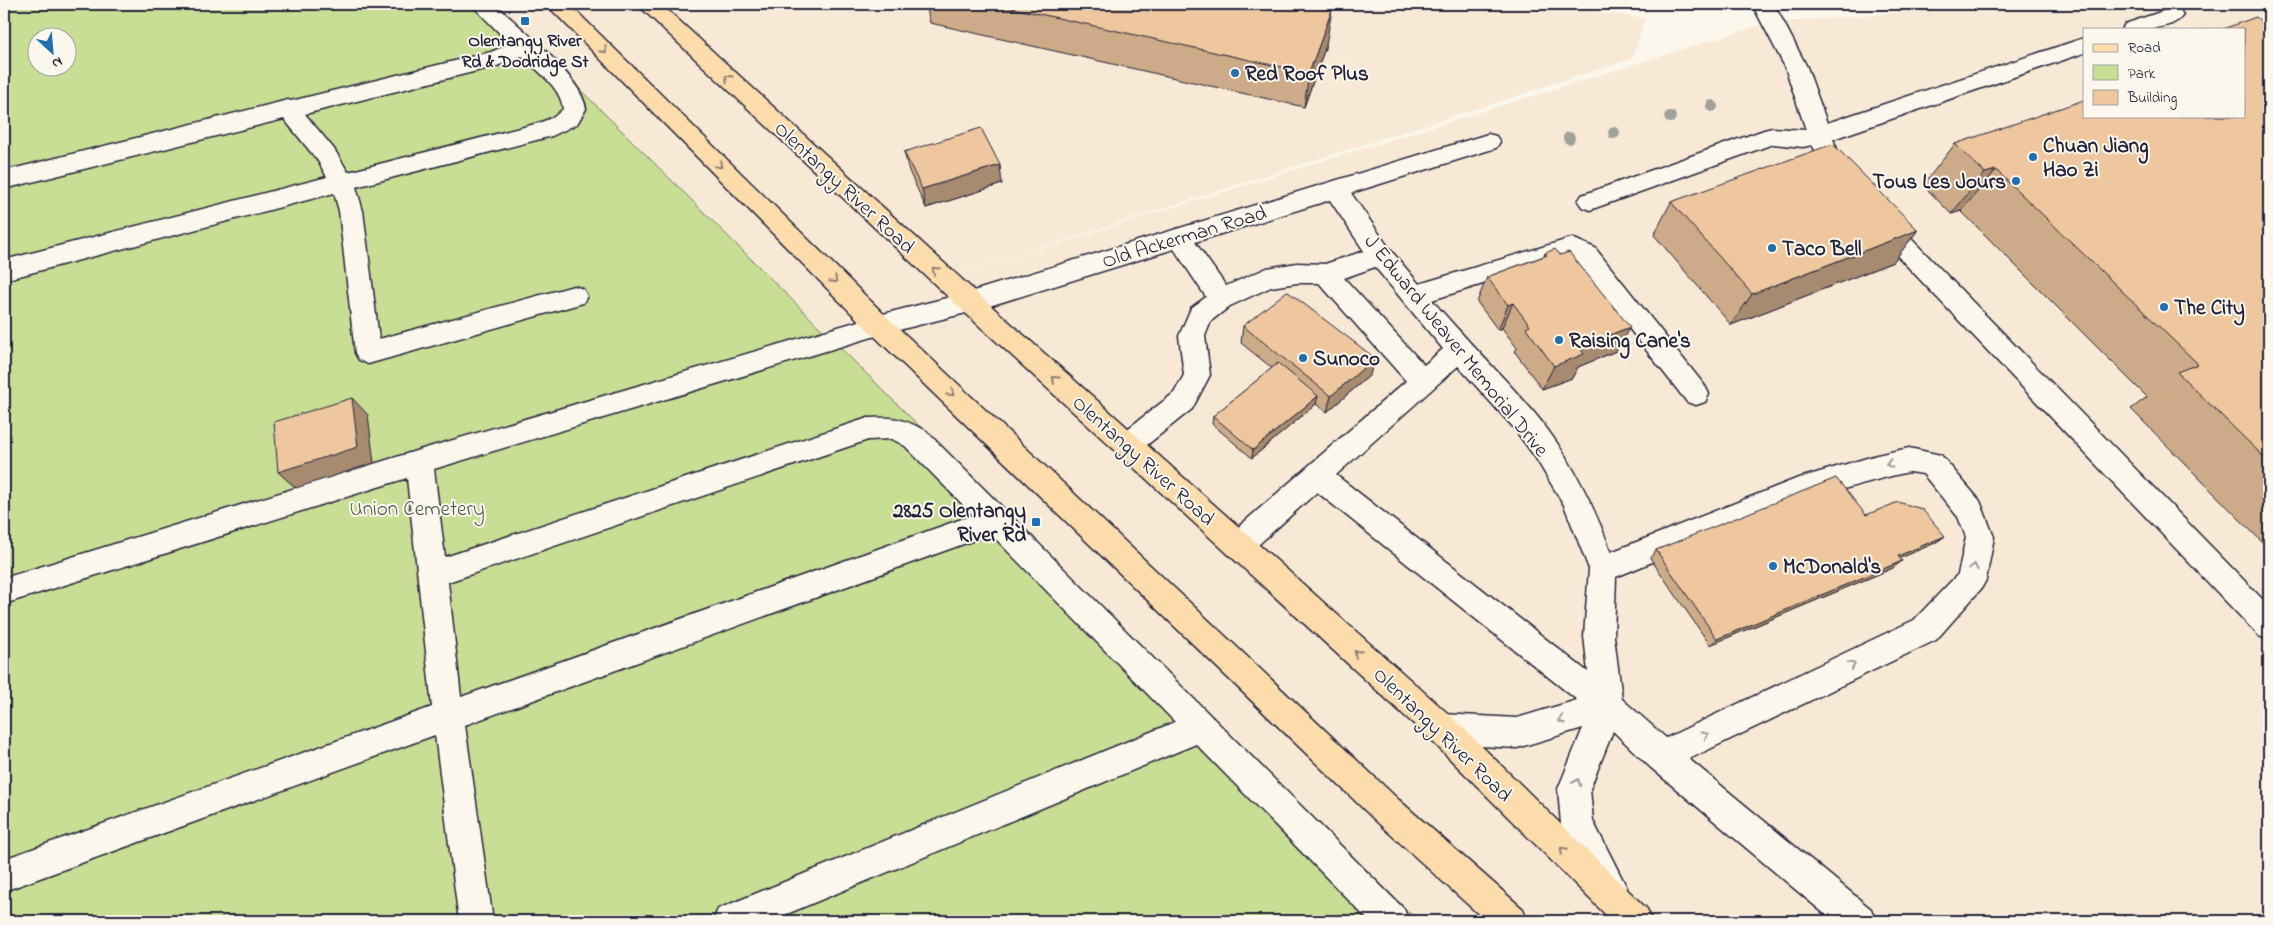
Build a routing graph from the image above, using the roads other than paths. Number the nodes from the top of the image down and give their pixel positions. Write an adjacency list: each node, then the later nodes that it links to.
1 (482, 4): 9 (lane)
2 (556, 4): 25 (main road, one-way to 25)
3 (648, 4): 23 (main road, Olentangy River Road, one-way to 3)
4 (1763, 4): 11 (lane)
5 (2165, 10): 6 (lane); 7 (lane)
6 (2135, 28)
7 (2188, 28)
8 (2083, 45): 11 (lane)
9 (526, 46): 10 (lane); 14 (lane)
10 (288, 108): 13 (lane); 14 (lane)
11 (1818, 135): 16 (lane); 37 (lane)
12 (1488, 142): 15 (lane, Old Ackerman Road)
13 (4, 180)
14 (343, 183): 19 (lane); 21 (lane)
15 (1334, 189): 17 (lane, Old Ackerman Road); 18 (lane, J Edward Weaver Memorial Drive)
16 (1590, 201)
17 (1179, 237): 22 (lane); 23 (lane, Old Ackerman Road)
18 (1380, 255): 20 (lane); 24 (lane, J Edward Weaver Memorial Drive)
19 (4, 270)
20 (1326, 274): 22 (lane); 27 (lane)
21 (574, 296)
22 (1221, 299): 29 (lane)
23 (970, 302): 25 (lane, Old Ackerman Road); 29 (main road, Olentangy River Road, one-way to 23)
24 (1419, 303): 26 (lane, J Edward Weaver Memorial Drive); 28 (lane)
25 (879, 325): 30 (lane, Old Ackerman Road); 48 (main road, one-way to 48)
26 (1459, 350): 27 (lane); 34 (lane, J Edward Weaver Memorial Drive)
27 (1422, 382): 31 (lane)
28 (1692, 396)
29 (1127, 445): 33 (main road, Olentangy River Road)
30 (418, 462): 35 (lane); 36 (lane, Old Ackerman Road)
31 (1317, 476): 33 (lane); 38 (lane)
32 (995, 520): 35 (lane); 39 (lane); 40 (lane)
33 (1238, 545): 41 (main road, Olentangy River Road, one-way to 33)
34 (1603, 569): 38 (lane, J Edward Weaver Memorial Drive); 42 (lane, one-way to 34)
35 (433, 574): 39 (lane)
36 (4, 592)
37 (2269, 626)
38 (1608, 706): 41 (lane, one-way to 41); 42 (lane); 44 (lane, J Edward Weaver Memorial Drive, one-way to 38)
39 (448, 716): 43 (lane); 45 (lane)
40 (1200, 727): 46 (lane); 47 (lane)
41 (1442, 729): 44 (main road, Olentangy River Road, one-way to 41)
42 (1661, 756): 49 (lane)
43 (4, 875)
44 (1627, 914)
45 (476, 921)
46 (730, 921)
47 (1392, 921)
48 (1511, 921)
49 (1859, 921)

